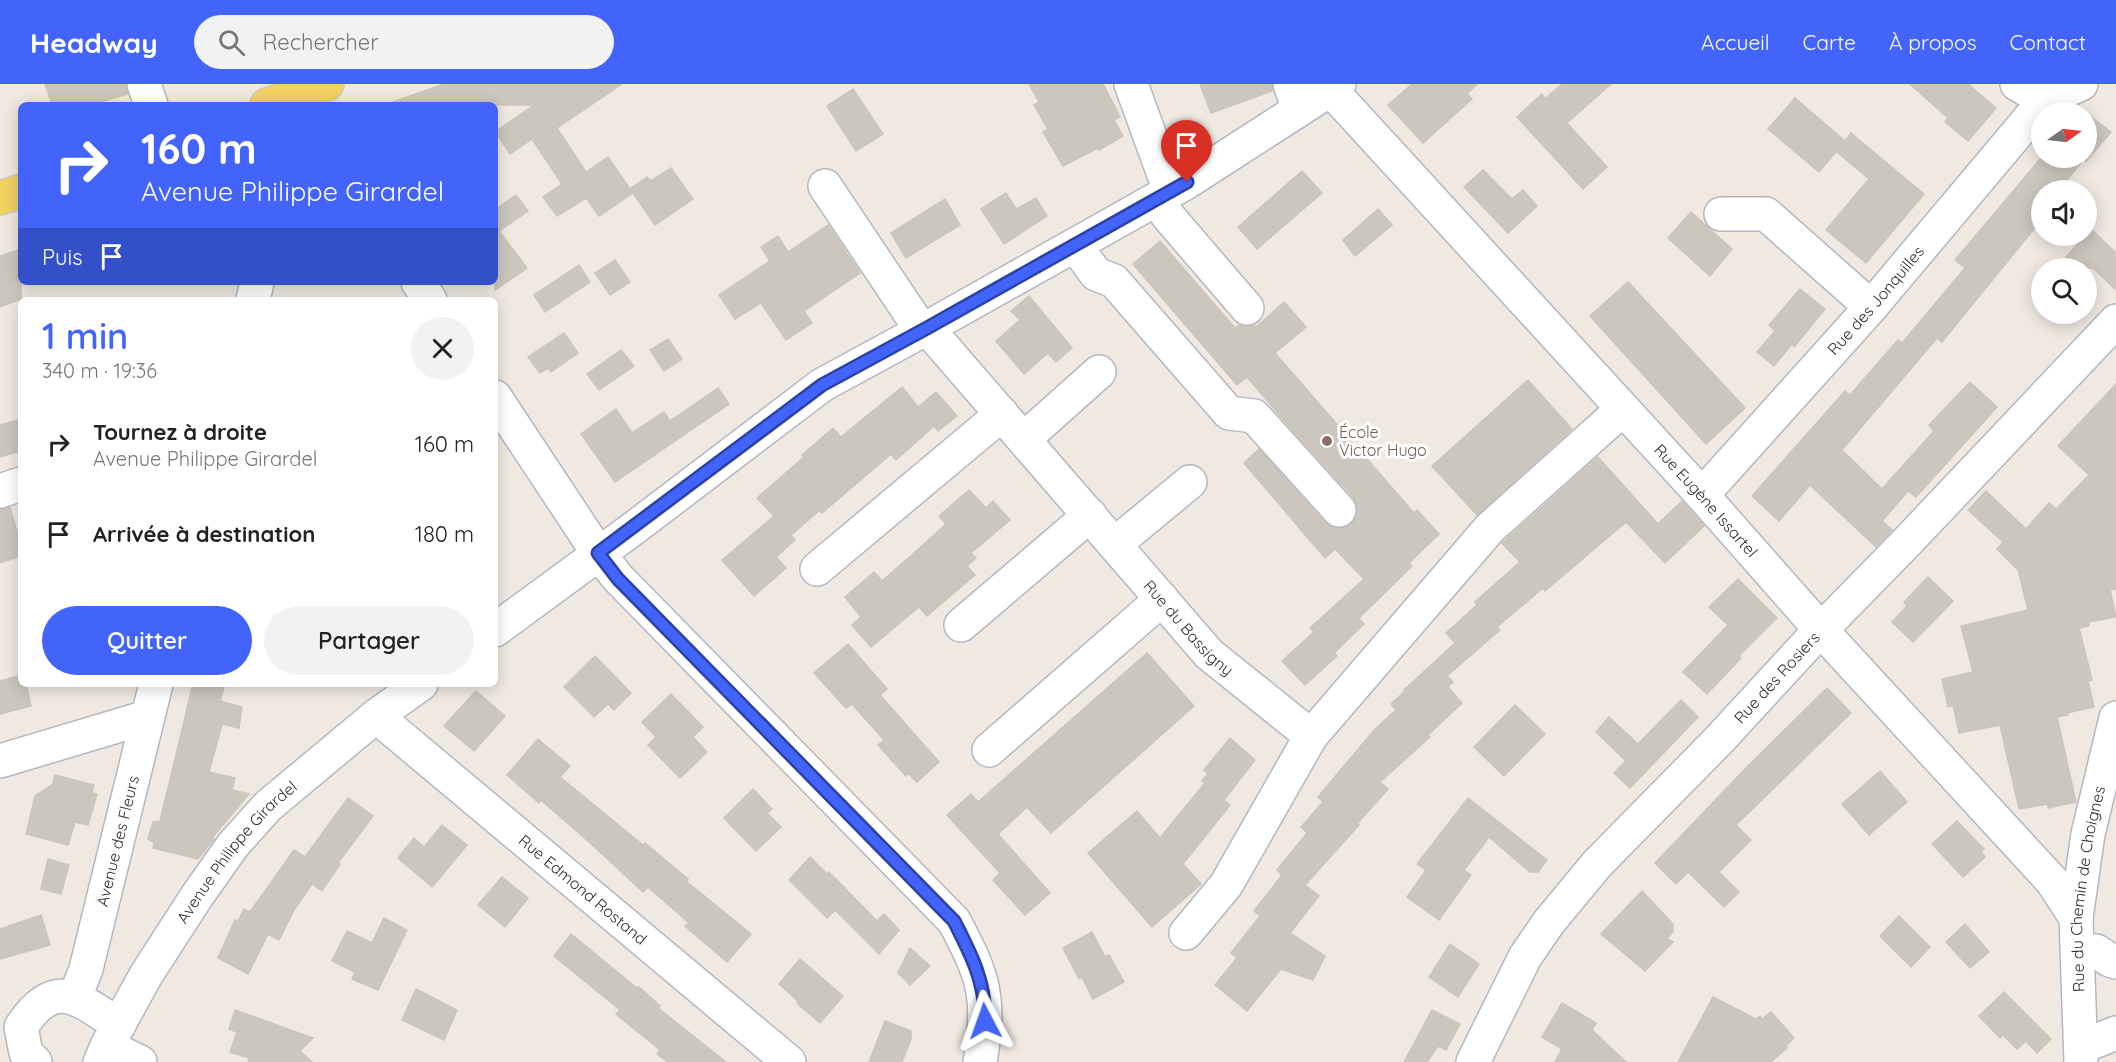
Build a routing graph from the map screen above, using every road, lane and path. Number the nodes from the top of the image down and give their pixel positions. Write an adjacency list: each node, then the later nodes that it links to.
1 (144, 84): 7 (street)
2 (1131, 84): 10 (street)
3 (2016, 84): 6 (street)
4 (2081, 84): 6 (street)
5 (1317, 91): 10 (street); 20 (street, Rue Eugène Issartel)
6 (2045, 100): 15 (street, Rue des Jonquilles)
7 (150, 102)
8 (825, 186): 17 (street, Rue du Bassigny)
9 (18, 192): 11 (main road)
10 (1163, 195): 13 (street); 14 (street)
11 (0, 198)
12 (1721, 214): 15 (street)
13 (1075, 245): 17 (street); 27 (street)
14 (1247, 308)
15 (1871, 308): 26 (street, Rue des Jonquilles)
16 (2116, 321): 35 (street, Rue des Rosiers)
17 (925, 329): 21 (street, Rue du Bassigny); 30 (street)
18 (1099, 372): 22 (street)
19 (498, 402): 30 (street)
20 (1623, 409): 26 (street, Rue Eugène Issartel); 41 (street)
21 (1002, 414): 22 (street, Rue du Bassigny); 31 (street)
22 (1024, 439): 28 (street, Rue du Bassigny)
23 (1190, 482): 29 (street)
24 (18, 485): 25 (street)
25 (0, 490)
26 (1702, 495): 35 (street, Rue Eugène Issartel)
27 (1339, 510)
28 (1090, 515): 29 (street, Rue du Bassigny); 33 (street)
29 (1115, 544): 32 (street, Rue du Bassigny)
30 (598, 553): 34 (street); 56 (street)
31 (817, 569)
32 (1162, 598): 41 (street, Rue du Bassigny); 42 (street)
33 (961, 625)
34 (498, 628)
35 (1821, 630): 44 (street, Rue Eugène Issartel); 57 (street, Rue des Rosiers)
36 (155, 687): 39 (street, Avenue des Fleurs)
37 (417, 687): 38 (street, Avenue Philippe Girardel)
38 (376, 716): 51 (street, Avenue Philippe Girardel); 55 (street, Rue Edmond Rostand)
39 (147, 717): 43 (street); 48 (street, Avenue des Fleurs)
40 (2116, 718): 44 (street, Rue du Chemin de Choignes)
41 (1311, 736): 45 (street)
42 (989, 750)
43 (0, 761)
44 (2076, 918): 46 (street, Rue du Chemin de Choignes)
45 (1186, 933)
46 (2078, 952): 47 (street); 52 (street, Rue du Chemin de Choignes)
47 (2116, 962)
48 (75, 997): 49 (street); 51 (street)
49 (10, 1028): 53 (street)
50 (2116, 1033): 52 (street)
51 (109, 1044): 54 (street)
52 (2081, 1055)
53 (35, 1062)
54 (140, 1062)
55 (789, 1062)
56 (980, 1062)
57 (1473, 1062)

